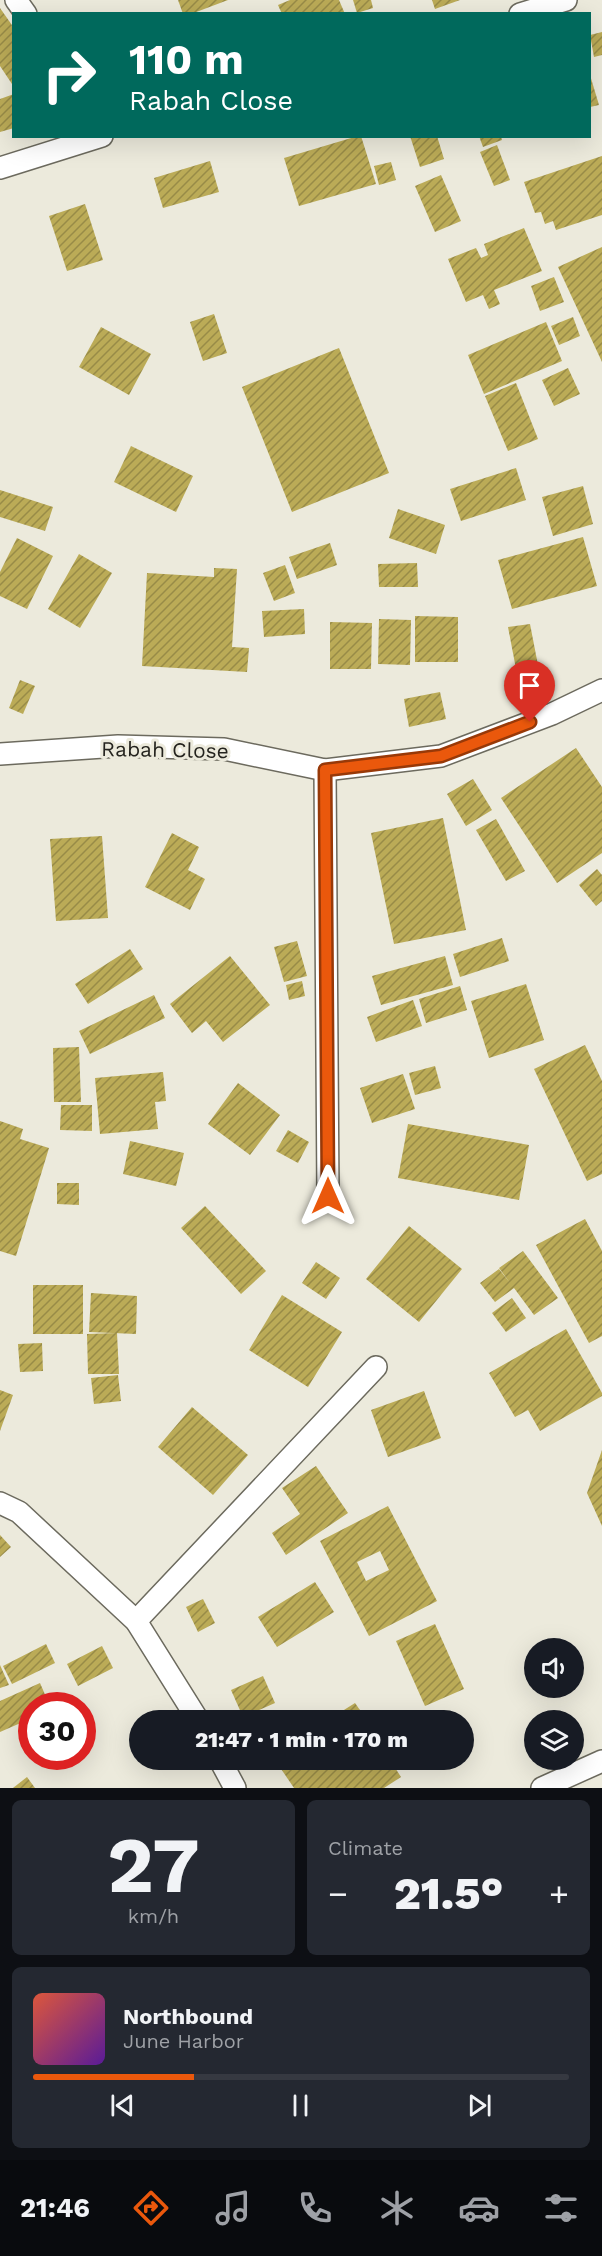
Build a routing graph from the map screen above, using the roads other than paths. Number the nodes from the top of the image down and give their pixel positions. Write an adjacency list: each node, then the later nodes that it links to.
1 (566, 0): 2 (street)
2 (527, 12)
3 (96, 138): 4 (street)
4 (0, 168)
5 (602, 690): 7 (street, Rabah Close)
6 (0, 754): 7 (street, Rabah Close)
7 (325, 770): 8 (street)
8 (328, 1196)
9 (376, 1367): 11 (street)
10 (0, 1503): 11 (street)
11 (136, 1622): 12 (street)
12 (192, 1710)
13 (602, 1761): 16 (street)
14 (225, 1770): 15 (street)
15 (235, 1788)
16 (542, 1788)

